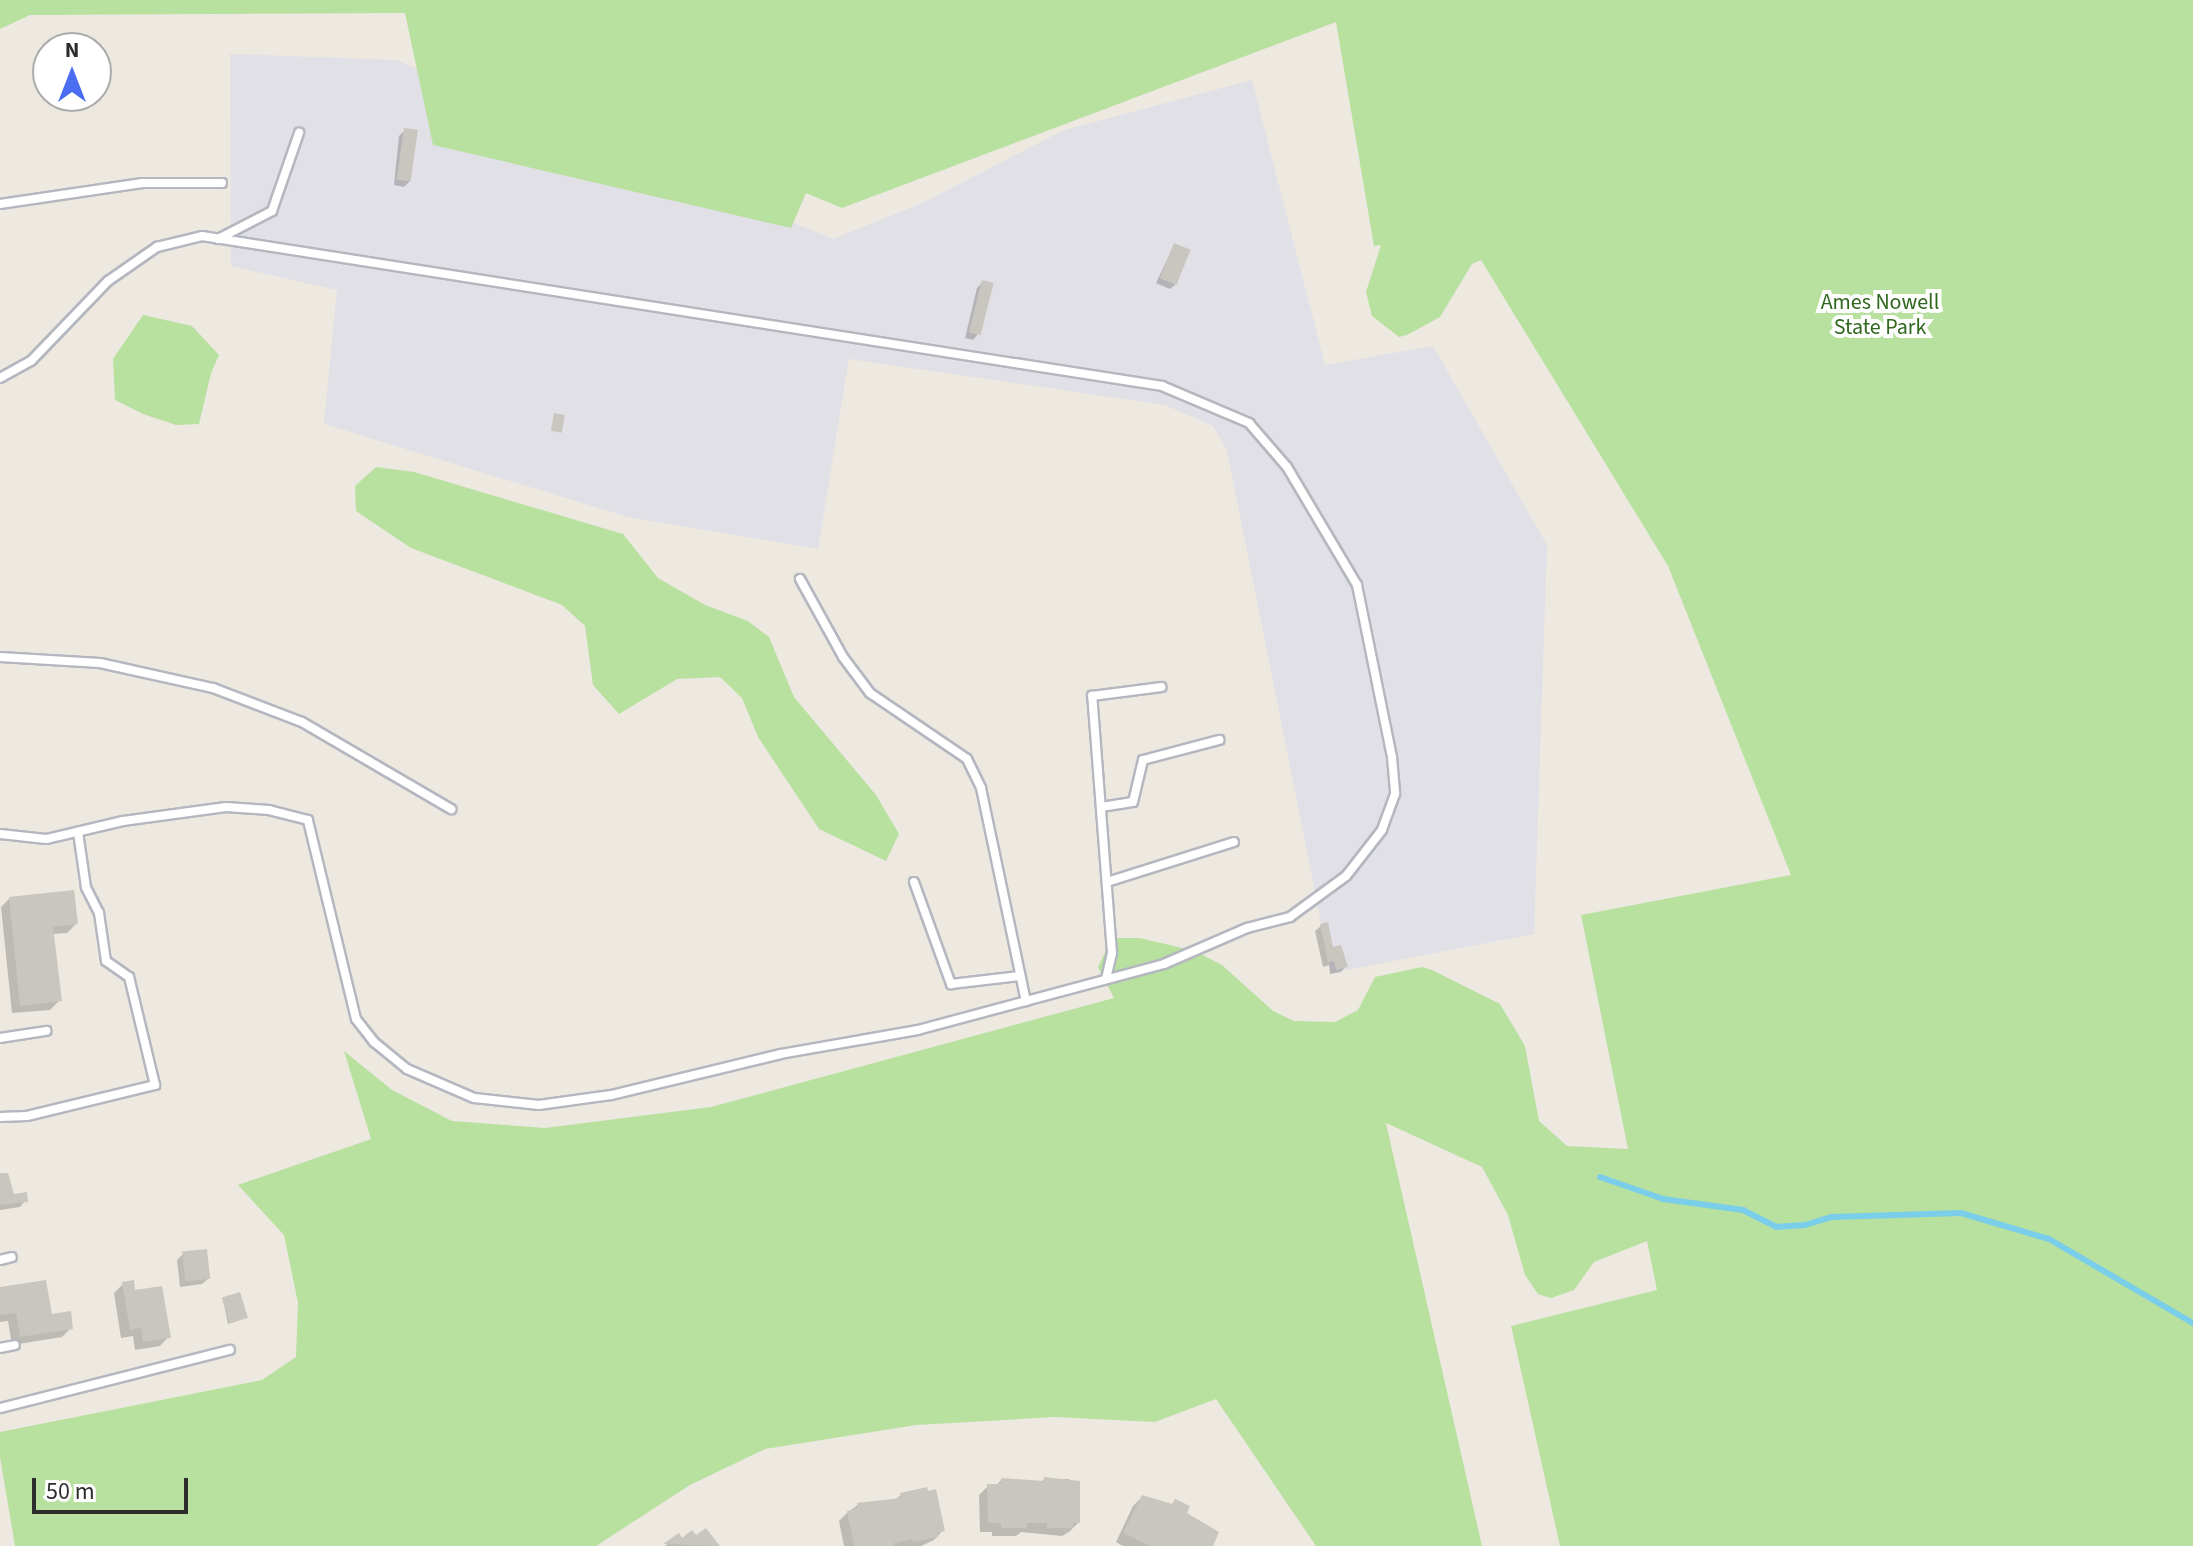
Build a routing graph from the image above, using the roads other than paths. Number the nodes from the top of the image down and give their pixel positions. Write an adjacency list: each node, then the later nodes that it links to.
1 (299, 133): 4 (lane)
2 (222, 183): 3 (lane)
3 (0, 204)
4 (218, 239): 5 (lane); 18 (lane)
5 (0, 378)
6 (800, 579): 17 (lane)
7 (0, 657): 11 (lane)
8 (1161, 687): 10 (lane)
9 (1219, 740): 10 (lane)
10 (1101, 807): 16 (lane)
11 (451, 809)
12 (78, 832): 13 (lane); 19 (lane); 22 (lane)
13 (0, 834)
14 (1234, 842): 16 (lane)
15 (914, 882): 17 (lane)
16 (1107, 882): 18 (lane)
17 (1020, 976): 19 (lane)
18 (1106, 979): 19 (lane)
19 (1026, 1001)
20 (46, 1031): 21 (lane)
21 (0, 1038)
22 (0, 1117)
23 (12, 1257): 24 (lane)
24 (0, 1260)
25 (15, 1345): 26 (lane)
26 (0, 1348)
27 (230, 1350): 28 (lane)
28 (0, 1408)

